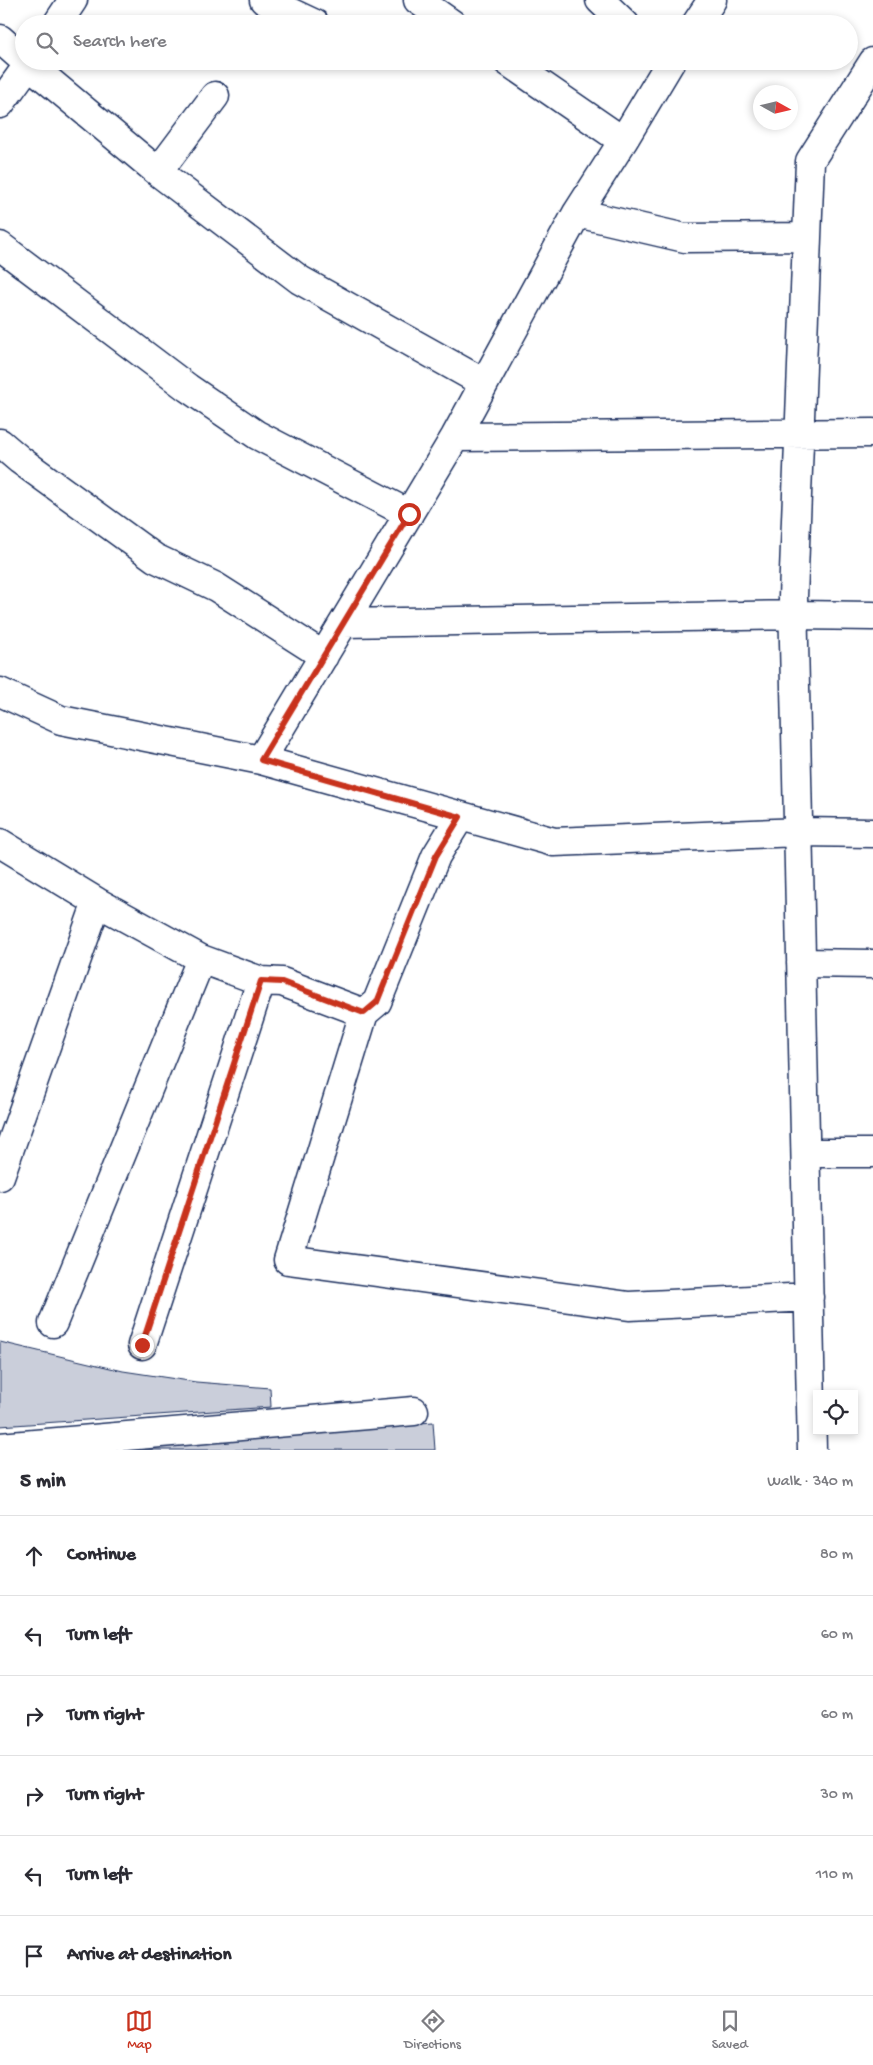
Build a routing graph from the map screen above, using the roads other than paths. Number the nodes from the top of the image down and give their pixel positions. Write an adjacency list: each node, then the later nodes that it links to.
1 (73, 0): 6 (street)
2 (264, 0): 7 (street)
3 (418, 0): 8 (street)
4 (600, 0): 9 (street)
5 (712, 0): 10 (street)
6 (63, 15)
7 (296, 15)
8 (439, 15)
9 (616, 15)
10 (702, 15)
11 (0, 39): 12 (street)
12 (15, 52)
13 (873, 62): 23 (street)
14 (22, 70): 19 (street)
15 (37, 70): 21 (street)
16 (520, 70): 20 (street)
17 (664, 70): 20 (street)
18 (215, 96): 21 (street)
19 (0, 104)
20 (623, 141): 22 (street)
21 (158, 172): 25 (street)
22 (577, 213): 23 (street); 25 (street)
23 (807, 237): 27 (street)
24 (0, 246): 30 (street)
25 (484, 383): 28 (street)
26 (873, 432): 27 (street)
27 (800, 433): 28 (street); 31 (street)
28 (455, 437): 30 (street)
29 (0, 443): 34 (street)
30 (409, 514): 33 (street)
31 (794, 615): 32 (street); 33 (street); 38 (street)
32 (873, 616)
33 (344, 623): 34 (street)
34 (324, 656): 36 (street)
35 (0, 692): 36 (street)
36 (261, 760): 37 (street)
37 (460, 817): 38 (street); 46 (street)
38 (799, 832): 39 (street); 43 (street)
39 (873, 833)
40 (0, 843): 41 (street)
41 (97, 902): 42 (street); 49 (street)
42 (201, 959): 45 (street); 51 (street)
43 (802, 963): 44 (street); 47 (street)
44 (873, 964)
45 (261, 981): 46 (street); 52 (street)
46 (364, 1013): 50 (street)
47 (806, 1153): 48 (street); 50 (street)
48 (873, 1153)
49 (0, 1176)
50 (809, 1297): 55 (street)
51 (53, 1323)
52 (142, 1345)
53 (414, 1411): 54 (street)
54 (0, 1447)
55 (812, 1450)

